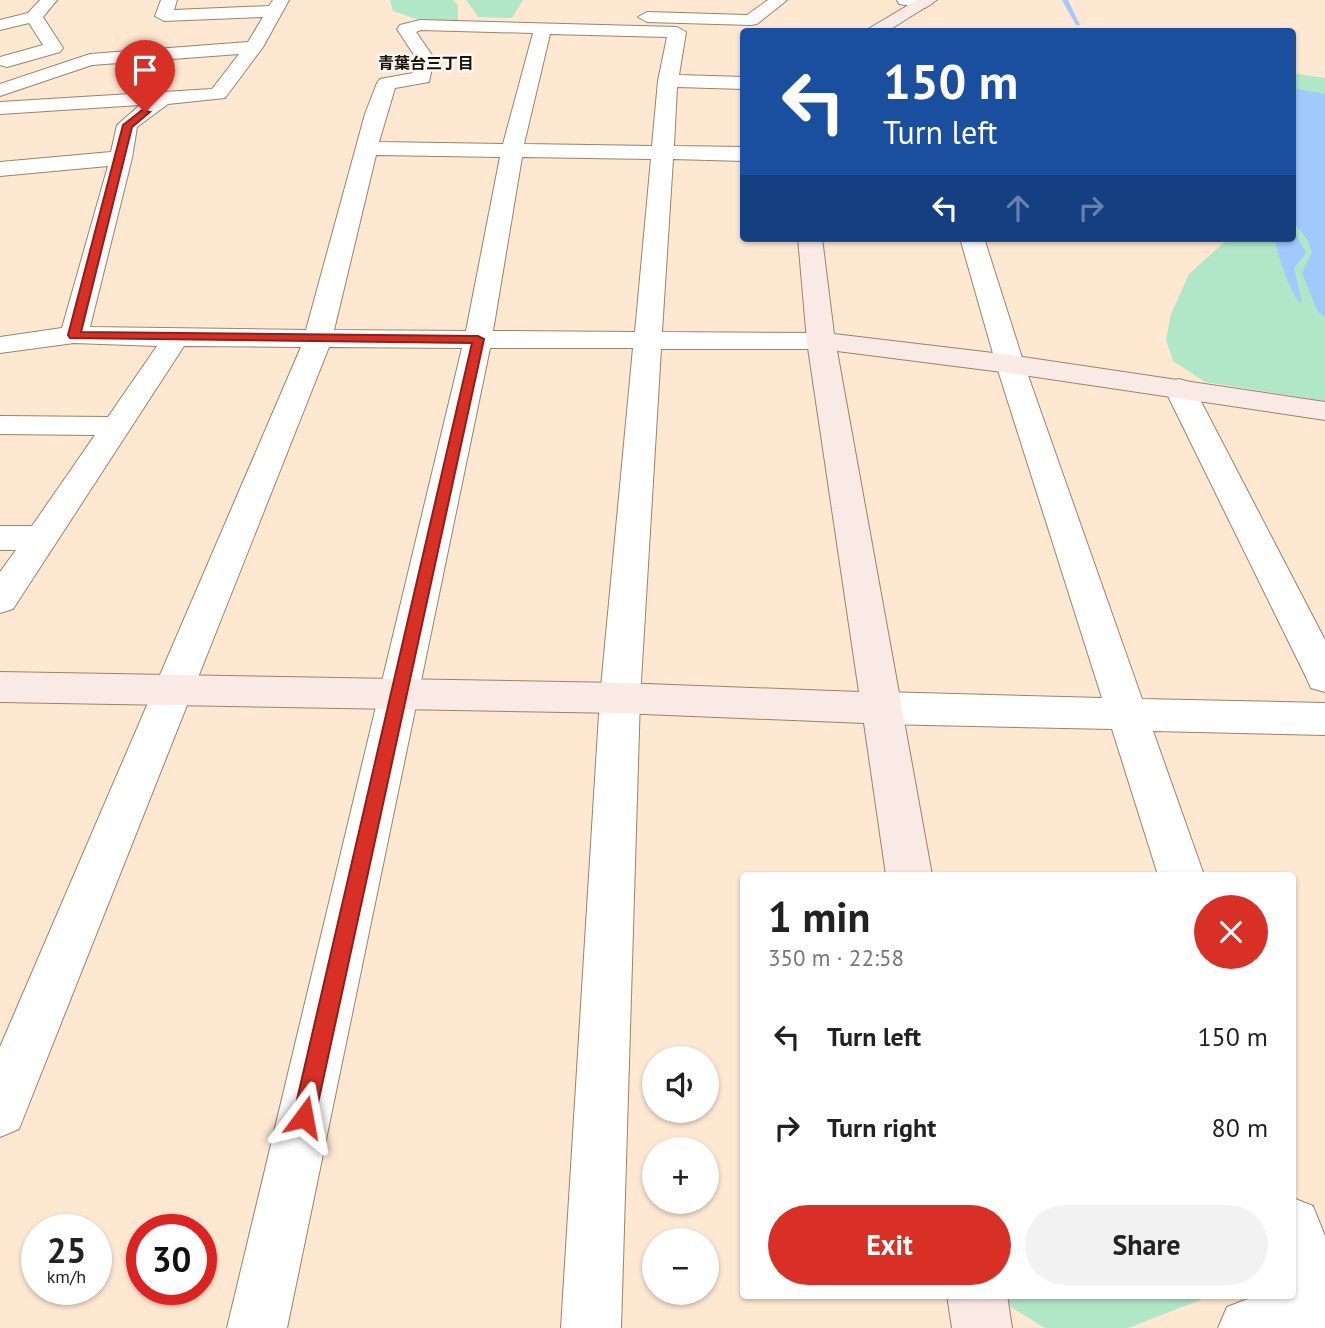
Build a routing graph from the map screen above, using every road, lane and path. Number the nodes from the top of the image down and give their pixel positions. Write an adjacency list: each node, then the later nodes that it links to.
1 (49, 0): 7 (street)
2 (169, 0): 6 (street)
3 (779, 0): 8 (street)
4 (905, 0): 5 (street)
5 (927, 1): 10 (street)
6 (279, 6): 11 (street)
7 (34, 17): 9 (street); 12 (street)
8 (535, 21): 13 (street); 18 (street); 19 (street)
9 (0, 25)
10 (879, 28)
11 (254, 47): 15 (street); 16 (street)
12 (0, 63)
13 (668, 81): 14 (street); 20 (street)
14 (740, 83)
15 (0, 90)
16 (163, 98): 17 (street); 22 (street)
17 (0, 108)
18 (367, 148): 19 (street); 28 (street)
19 (512, 150): 20 (street); 29 (street)
20 (662, 153): 21 (street); 30 (street)
21 (740, 154)
22 (121, 158): 23 (street); 26 (street)
23 (0, 169)
24 (810, 242): 31 (street)
25 (973, 242): 33 (street)
26 (74, 335): 27 (street); 32 (street)
27 (176, 338): 28 (street); 37 (street)
28 (318, 338): 29 (street); 43 (street)
29 (478, 339): 30 (street); 44 (street)
30 (646, 340): 31 (street); 45 (street)
31 (821, 341): 33 (street); 46 (street)
32 (0, 345)
33 (1010, 364): 34 (street); 47 (street)
34 (1179, 388): 35 (street); 41 (street)
35 (1325, 411)
36 (0, 425): 37 (street)
37 (116, 426): 39 (street)
38 (0, 538): 39 (street)
39 (42, 538): 40 (street)
40 (0, 600)
41 (1325, 677)
42 (0, 687): 43 (street)
43 (173, 692): 44 (street); 51 (street)
44 (399, 696): 45 (street); 55 (street)
45 (620, 698): 46 (street); 56 (street)
46 (881, 708): 47 (street); 49 (street)
47 (1129, 714): 48 (street); 50 (street)
48 (1325, 719)
49 (908, 872)
50 (1180, 872)
51 (0, 1110)
52 (1296, 1234): 54 (street)
53 (978, 1299): 57 (street)
54 (1323, 1310): 58 (street)
55 (257, 1328)
56 (591, 1328)
57 (982, 1328)
58 (1248, 1328)

